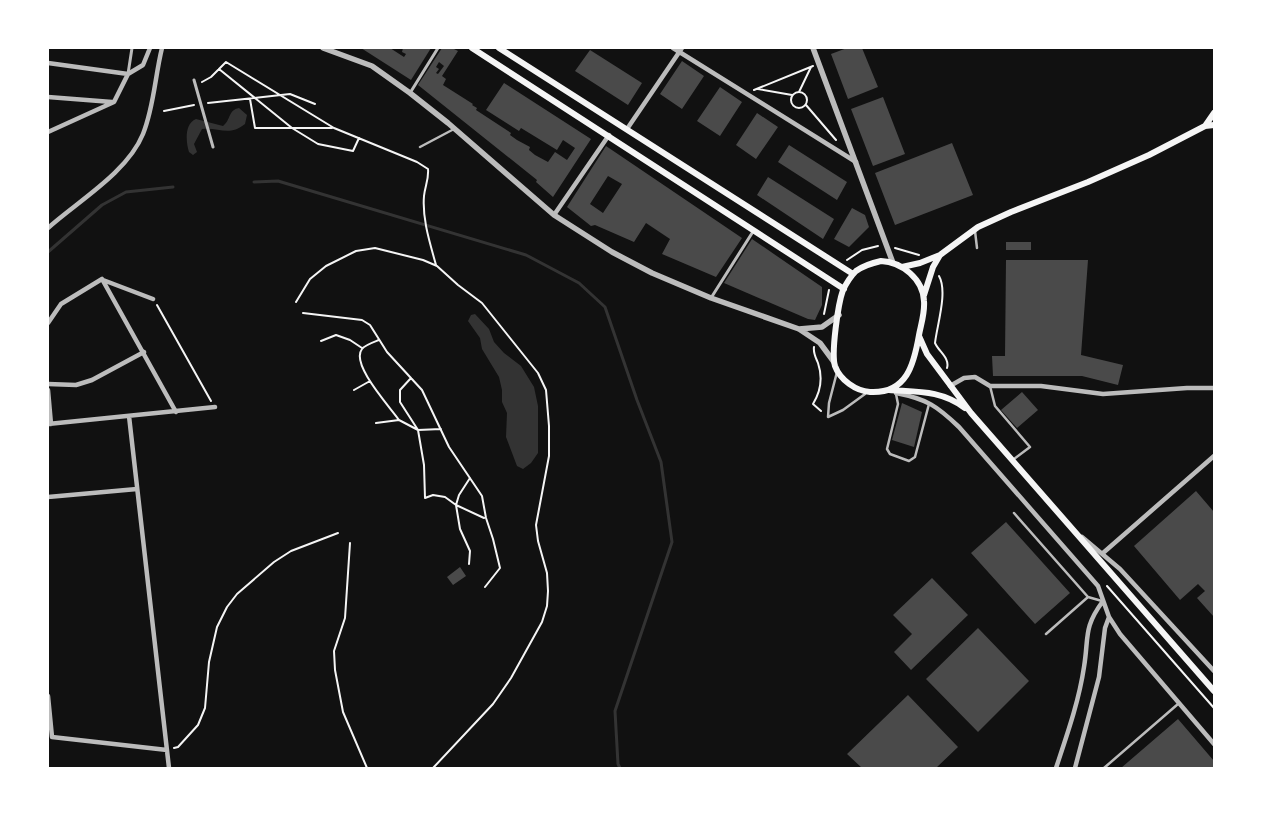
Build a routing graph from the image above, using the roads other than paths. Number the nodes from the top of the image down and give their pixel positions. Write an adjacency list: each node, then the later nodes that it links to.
1 (132, 48): 12 (street)
2 (150, 48): 12 (street)
3 (162, 48): 28 (street)
4 (324, 48): 14 (street)
5 (438, 48): 14 (street)
6 (472, 48): 23 (main road)
7 (499, 48): 21 (main road)
8 (673, 48): 10 (street)
9 (813, 48): 26 (street)
10 (680, 49): 21 (street); 26 (street)
11 (48, 62): 12 (street)
12 (128, 74): 16 (street)
13 (194, 80): 24 (street)
14 (410, 92): 20 (street)
15 (48, 97): 16 (street)
16 (114, 102): 22 (street)
17 (1214, 113): 19 (main road)
18 (1214, 124): 19 (main road)
19 (1205, 126): 30 (main road)
20 (455, 128): 25 (lane); 27 (street)
21 (626, 129): 35 (main road)
22 (48, 132)
23 (609, 135): 27 (street); 29 (main road)
24 (213, 146)
25 (420, 147)
26 (856, 162): 33 (street)
27 (554, 215): 39 (street)
28 (48, 228)
29 (754, 230): 37 (main road); 39 (street)
30 (974, 230): 31 (lane); 32 (main road)
31 (977, 248)
32 (940, 254): 34 (main road); 38 (main road)
33 (893, 263): 34 (main road); 35 (main road)
34 (902, 267): 38 (main road)
35 (854, 274): 37 (main road)
36 (102, 279): 40 (street); 42 (street); 45 (street)
37 (844, 289): 41 (main road)
38 (924, 296): 44 (main road)
39 (712, 298): 43 (street)
40 (153, 299)
41 (839, 315): 43 (street); 46 (main road)
42 (48, 323)
43 (799, 329): 46 (street)
44 (919, 336): 49 (main road); 53 (main road)
45 (144, 352): 48 (street); 57 (street)
46 (834, 362): 47 (main road)
47 (837, 371): 54 (main road); 54 (lane)
48 (48, 384)
49 (950, 386): 50 (street); 58 (main road)
50 (990, 386): 51 (street); 62 (lane)
51 (1214, 388)
52 (48, 390): 60 (street)
53 (891, 391): 54 (main road); 55 (street); 55 (lane); 58 (main road)
54 (868, 392)
55 (929, 403): 69 (street)
56 (215, 407): 57 (street)
57 (176, 412): 59 (street)
58 (971, 413): 62 (main road)
59 (129, 416): 60 (street); 63 (street)
60 (49, 424)
61 (1214, 456): 67 (street)
62 (1013, 460): 66 (main road)
63 (137, 489): 64 (street); 77 (street)
64 (48, 497)
65 (1014, 514): 68 (lane)
66 (1076, 532): 67 (street); 73 (main road)
67 (1103, 553): 72 (street)
68 (1088, 597): 69 (lane); 71 (lane)
69 (1103, 601): 70 (street); 79 (street)
70 (1109, 617): 75 (street); 80 (street)
71 (1046, 634)
72 (1214, 671)
73 (1214, 690)
74 (48, 696): 77 (street)
75 (1179, 703): 76 (street); 81 (lane)
76 (1214, 744)
77 (167, 750): 78 (street)
78 (169, 768)
79 (1056, 768)
80 (1075, 768)
81 (1104, 768)

